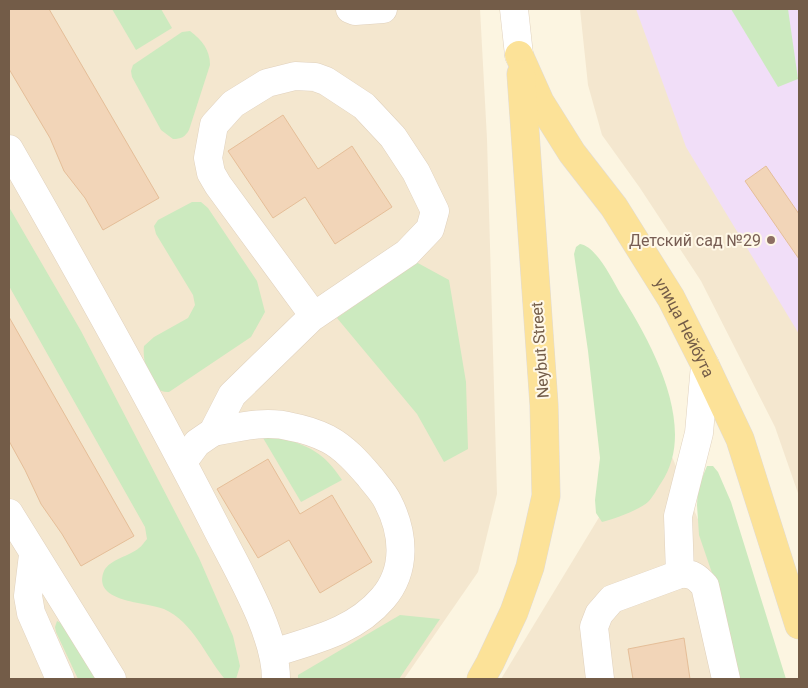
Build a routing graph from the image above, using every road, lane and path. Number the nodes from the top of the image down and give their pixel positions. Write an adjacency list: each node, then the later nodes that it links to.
1 (350, 9): 2 (street)
2 (383, 9)
3 (514, 9): 4 (street, Neybut Street)
4 (519, 55): 7 (main road, улица Нейбута); 17 (main road, Neybut Street)
5 (9, 149): 9 (street)
6 (314, 316): 6 (street); 8 (street)
7 (705, 365): 12 (street); 13 (main road, улица Нейбута)
8 (213, 432): 9 (street); 14 (street)
9 (183, 462): 14 (street)
10 (9, 513): 11 (street)
11 (33, 555): 15 (street); 16 (street)
12 (680, 574): 18 (street); 19 (street)
13 (799, 625)
14 (274, 666)
15 (60, 679)
16 (112, 679)
17 (480, 679)
18 (600, 679)
19 (726, 679)

